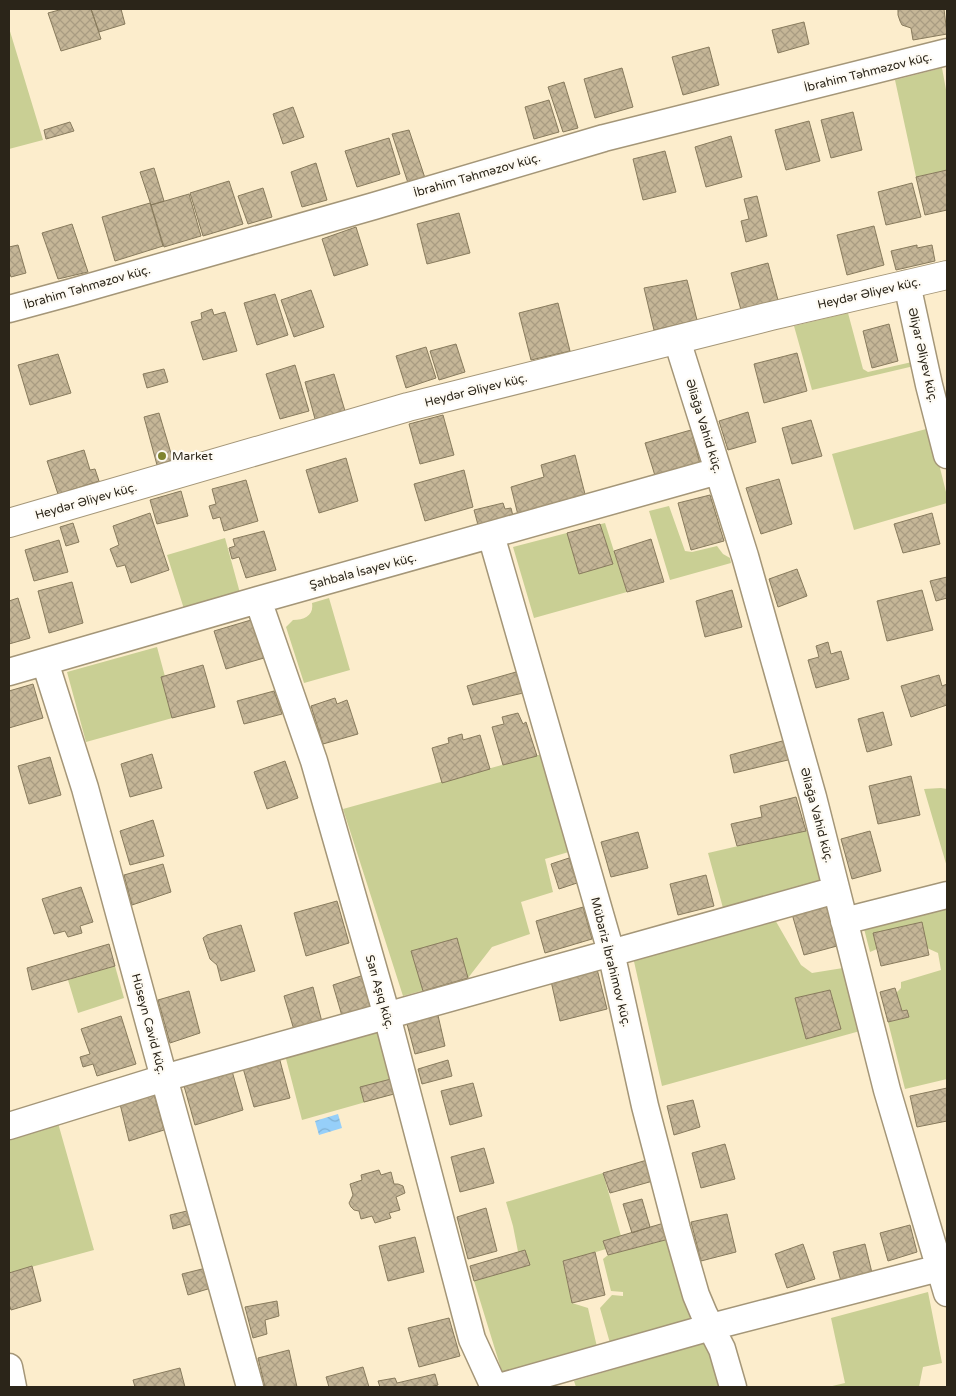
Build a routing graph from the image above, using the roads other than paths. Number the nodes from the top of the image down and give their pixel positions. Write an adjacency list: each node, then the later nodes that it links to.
1 (947, 52): 4 (street, İbrahim Təhməzov küç.)
2 (947, 275): 3 (street, Heydər Əliyev küç.)
3 (906, 284): 5 (street, Heydər Əliyev küç.); 6 (street, Əliyar Əliyev küç.)
4 (9, 309)
5 (677, 340): 7 (street, Əliağa Vahid küç.); 8 (street, Heydər Əliyev küç.)
6 (947, 455)
7 (718, 471): 9 (street, Şahbala İsayev küç.); 13 (street, Əliağa Vahid küç.)
8 (9, 523)
9 (491, 535): 10 (street, Şahbala İsayev küç.); 16 (street, Mübariz İbrahimov küç.)
10 (258, 600): 11 (street, Şahbala İsayev küç.); 17 (street, Sarı Aşıq küç.)
11 (45, 662): 12 (street, Şahbala İsayev küç.); 18 (street, Hüseyn Cavid küç.)
12 (9, 672)
13 (836, 890): 15 (street, Əliağa Vahid küç.); 16 (street)
14 (947, 895): 15 (street)
15 (844, 921): 20 (street, Əliağa Vahid küç.)
16 (611, 952): 17 (street); 22 (street, Mübariz İbrahimov küç.)
17 (387, 1016): 18 (street); 26 (street, Sarı Aşıq küç.)
18 (164, 1078): 19 (street); 25 (street, Hüseyn Cavid küç.)
19 (9, 1126)
20 (944, 1267): 21 (street, Əliağa Vahid küç.); 22 (street)
21 (947, 1292)
22 (712, 1327): 27 (street); 28 (street, Mübariz İbrahimov küç.)
23 (9, 1367): 24 (street)
24 (13, 1387)
25 (250, 1387)
26 (494, 1387)
27 (499, 1387)
28 (733, 1387)

